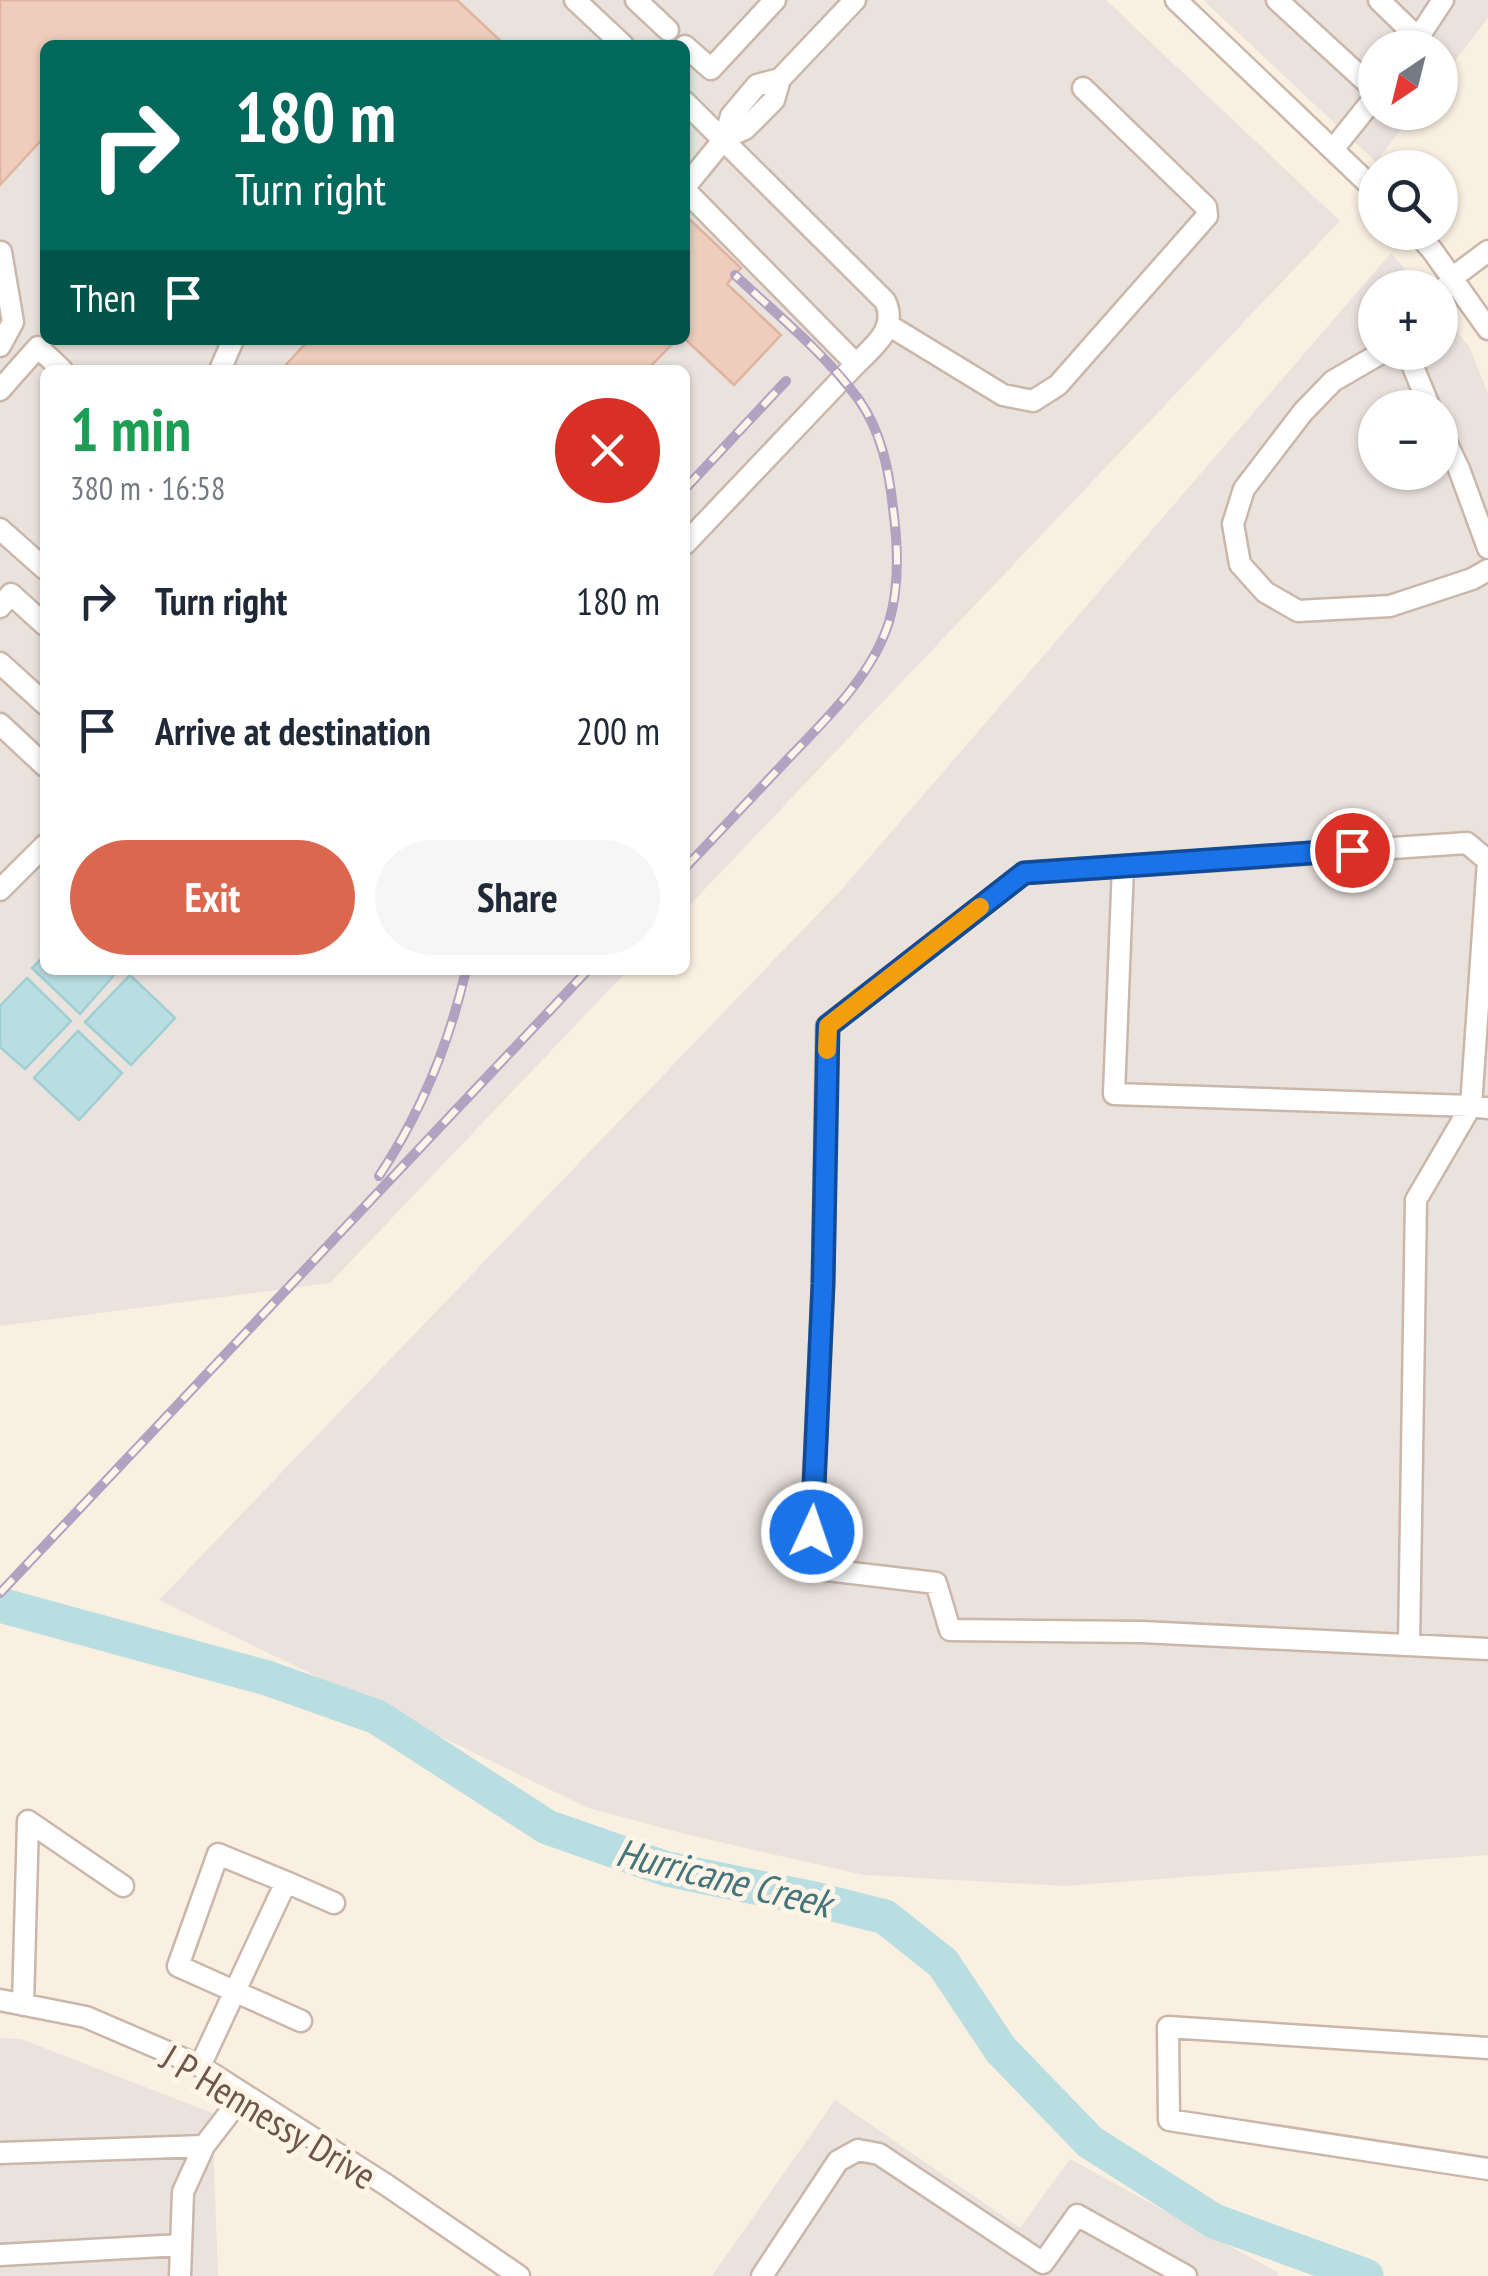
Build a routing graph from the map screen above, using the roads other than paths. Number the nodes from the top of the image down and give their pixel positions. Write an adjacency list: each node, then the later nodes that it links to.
1 (575, 0): 11 (street)
2 (636, 0): 12 (street)
3 (775, 0): 13 (street)
4 (855, 0): 18 (street)
5 (1176, 0): 19 (street)
6 (1278, 0): 14 (street)
7 (1378, 0): 9 (street)
8 (1443, 0): 10 (street)
9 (1404, 30)
10 (1423, 30)
11 (618, 40)
12 (671, 40)
13 (690, 55)
14 (1358, 78)
15 (1083, 88): 27 (street)
16 (690, 107): 18 (street)
17 (1358, 116): 19 (street)
18 (724, 138): 21 (street); 27 (street)
19 (1334, 148): 20 (street)
20 (1358, 173)
21 (690, 182)
22 (690, 194): 30 (street)
23 (1488, 251): 25 (street)
24 (1, 252): 29 (street)
25 (1458, 276)
26 (1458, 298): 28 (street)
27 (890, 326): 30 (street)
28 (1488, 329)
29 (0, 346)
30 (856, 364): 36 (street)
31 (57, 365): 33 (street)
32 (1358, 367): 39 (street)
33 (0, 390)
34 (1458, 465): 37 (street)
35 (0, 529): 38 (street)
36 (690, 539)
37 (1488, 548)
38 (40, 565)
39 (1488, 570)
40 (0, 607): 41 (street)
41 (40, 620)
42 (0, 662): 43 (street)
43 (40, 699)
44 (0, 724): 45 (street)
45 (40, 761)
46 (40, 849): 48 (street)
47 (1122, 866): 49 (street); 49 (street); 50 (street)
48 (0, 890)
49 (1479, 1107): 50 (street)
50 (1408, 1645): 51 (street)
51 (1488, 1649)
52 (286, 1882): 54 (street); 55 (street); 55 (street)
53 (123, 1886): 57 (street)
54 (334, 1903)
55 (236, 1990): 58 (street); 60 (street)
56 (0, 2000): 57 (street, J P Hennessy Drive)
57 (23, 2005): 60 (street, J P Hennessy Drive)
58 (301, 2021)
59 (1488, 2048): 64 (street)
60 (200, 2066): 61 (street, J P Hennessy Drive)
61 (244, 2094): 62 (street); 67 (street, J P Hennessy Drive)
62 (204, 2146): 63 (street); 65 (street)
63 (0, 2153)
64 (1488, 2169)
65 (180, 2245): 66 (street); 68 (street)
66 (0, 2255)
67 (487, 2267): 69 (street, J P Hennessy Drive)
68 (180, 2276)
69 (519, 2276)
70 (762, 2276): 71 (street)
71 (1186, 2276)

